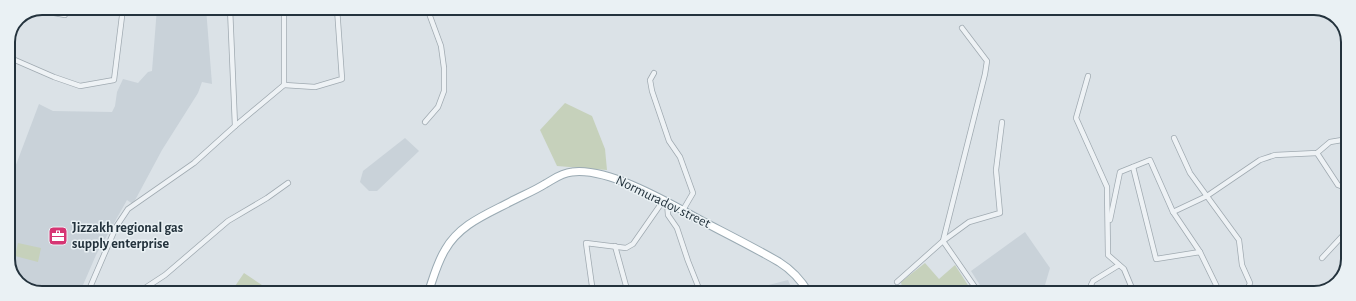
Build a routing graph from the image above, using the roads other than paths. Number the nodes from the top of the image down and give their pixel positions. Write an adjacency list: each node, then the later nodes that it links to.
1 (122, 15): 7 (street)
2 (230, 15): 13 (street)
3 (284, 15): 10 (street)
4 (337, 15): 10 (street)
5 (430, 15): 11 (street)
6 (962, 28): 26 (street)
7 (15, 60)
8 (654, 73): 22 (street)
9 (1088, 76): 24 (street)
10 (284, 85): 13 (street)
11 (425, 122)
12 (1002, 122): 26 (street)
13 (235, 126): 32 (street)
14 (1174, 138): 20 (street)
15 (1341, 140): 16 (street)
16 (1317, 154): 19 (street); 20 (street)
17 (1133, 167): 23 (street); 24 (street); 28 (street)
18 (288, 183): 33 (street)
19 (1341, 186)
20 (1207, 196): 23 (street); 43 (street)
21 (665, 201): 22 (main road, Normuradov street); 27 (street); 34 (main road, Normuradov street); 37 (street)
22 (683, 210): 38 (main road, Normuradov street)
23 (1173, 212): 28 (street)
24 (1108, 228): 30 (street)
25 (1341, 237): 29 (street)
26 (943, 241): 31 (street); 39 (street)
27 (615, 246): 35 (street); 36 (street)
28 (1200, 252): 42 (street)
29 (1322, 258)
30 (1119, 265): 40 (street); 41 (street)
31 (897, 282)
32 (91, 286)
33 (148, 286)
34 (431, 286)
35 (592, 286)
36 (626, 286)
37 (698, 286)
38 (804, 286)
39 (974, 286)
40 (1091, 286)
41 (1131, 286)
42 (1217, 286)
43 (1249, 286)

